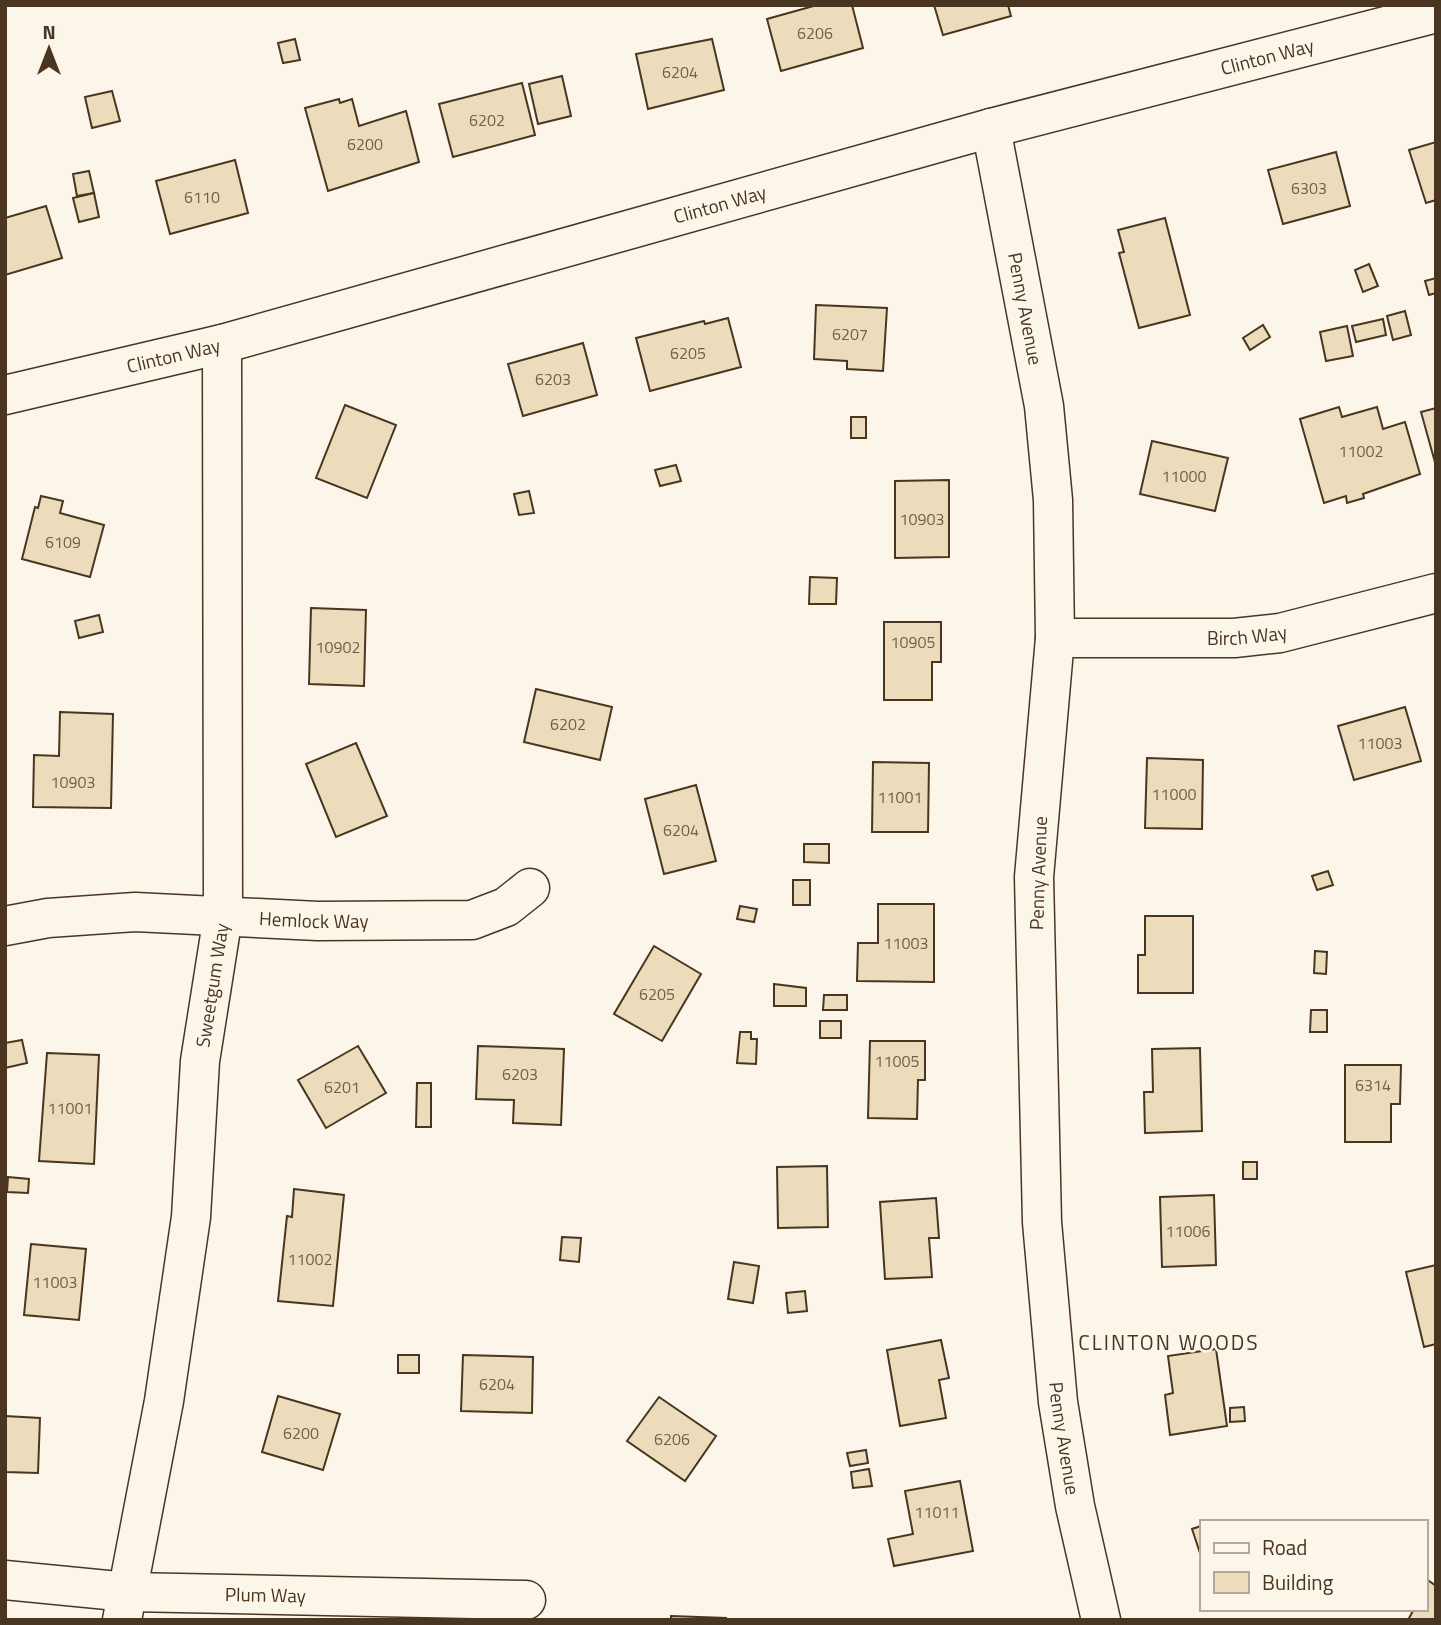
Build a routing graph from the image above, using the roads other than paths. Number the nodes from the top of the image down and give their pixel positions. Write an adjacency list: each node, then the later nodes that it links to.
1 (1436, 13): 2 (street, Clinton Way)
2 (991, 128): 3 (street, Clinton Way); 6 (street, Penny Avenue)
3 (222, 344): 4 (street, Clinton Way); 8 (street, Sweetgum Way)
4 (5, 395)
5 (1436, 593): 6 (street, Birch Way)
6 (1055, 638): 13 (street, Penny Avenue)
7 (530, 888): 8 (street, Hemlock Way)
8 (223, 916): 9 (street, Hemlock Way); 12 (street, Sweetgum Way)
9 (5, 926)
10 (5, 1580): 12 (street, Plum Way)
11 (526, 1600): 12 (street, Plum Way)
12 (125, 1606)
13 (1101, 1620)

